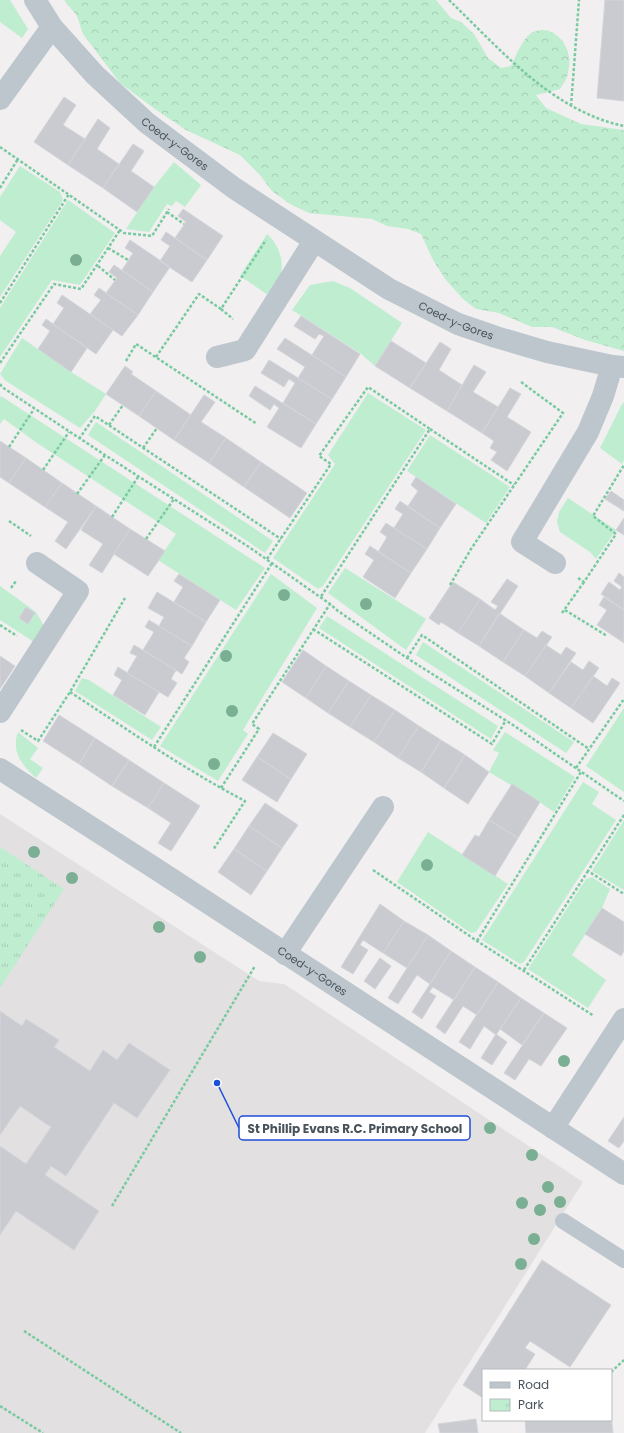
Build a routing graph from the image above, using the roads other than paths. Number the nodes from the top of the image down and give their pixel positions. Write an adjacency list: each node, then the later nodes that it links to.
1 (35, 0): 2 (street, Coed-y-Gores)
2 (52, 27): 3 (street); 4 (street, Coed-y-Gores)
3 (0, 99)
4 (314, 241): 5 (street); 6 (street, Coed-y-Gores)
5 (217, 358)
6 (618, 367): 8 (street, Coed-y-Gores)
7 (37, 563): 9 (street)
8 (555, 563)
9 (0, 712)
10 (0, 769): 12 (street, Coed-y-Gores)
11 (383, 807): 12 (street)
12 (277, 948): 14 (street, Coed-y-Gores)
13 (621, 1024): 14 (street)
14 (553, 1128): 15 (street, Coed-y-Gores)
15 (624, 1174)
16 (563, 1221): 17 (lane)
17 (624, 1260)

